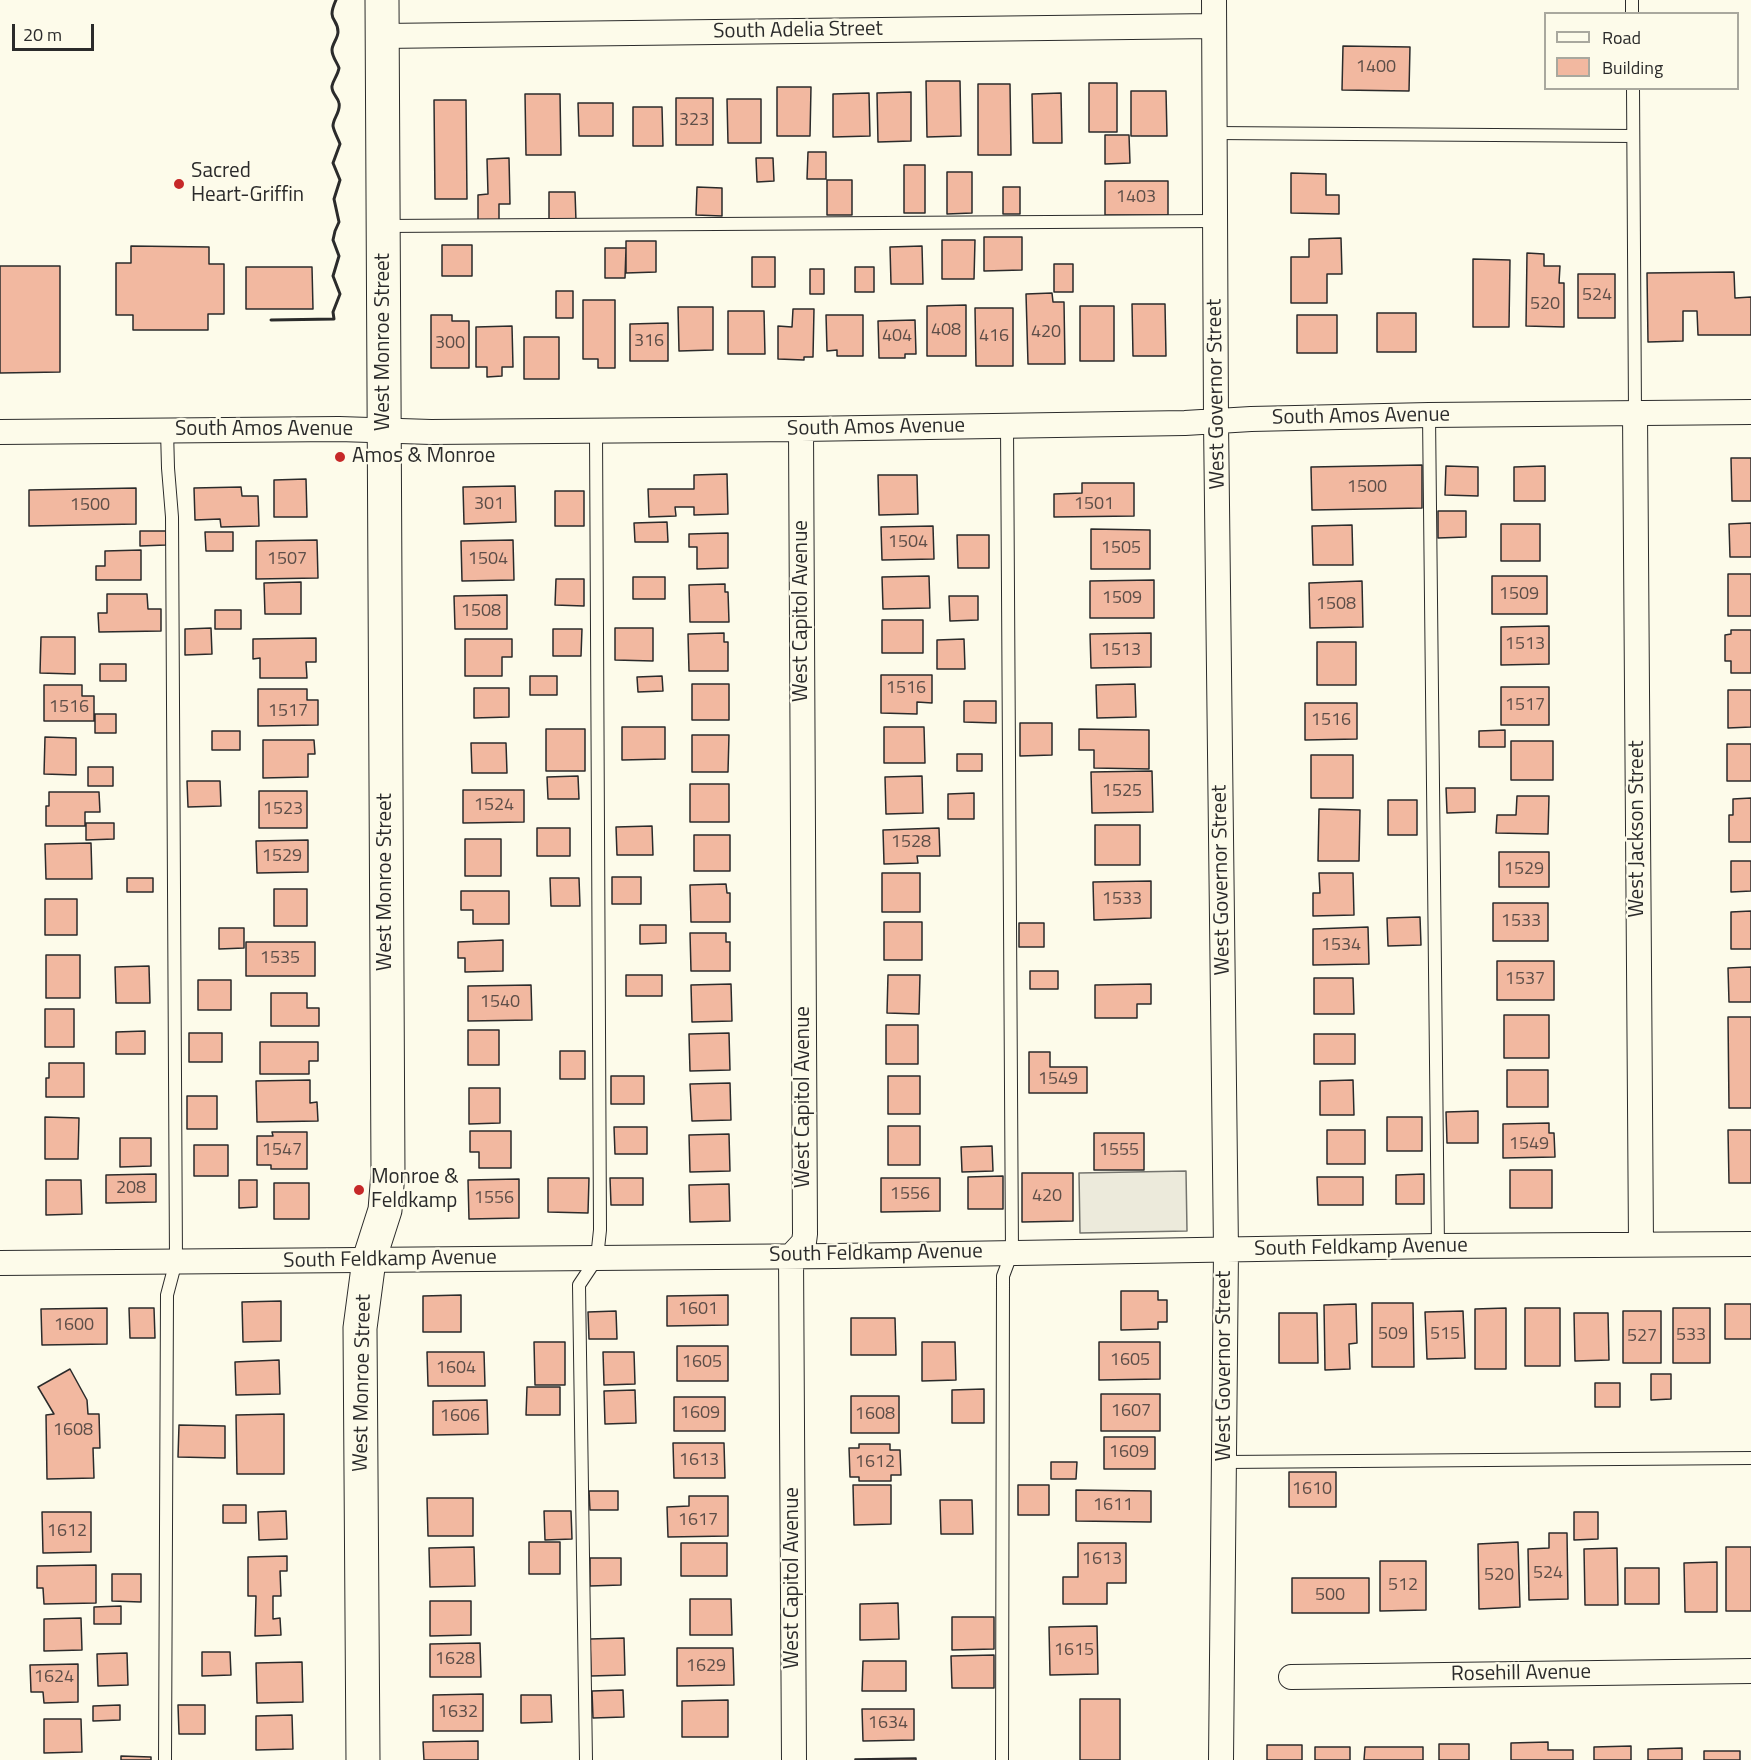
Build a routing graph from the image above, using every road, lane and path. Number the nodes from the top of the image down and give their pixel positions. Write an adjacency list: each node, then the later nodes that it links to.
1 (382, 0): 4 (street, West Monroe Street)
2 (1214, 0): 3 (street, West Governor Street)
3 (1214, 26): 4 (street, South Adelia Street); 6 (street, West Governor Street)
4 (382, 36): 9 (street, West Monroe Street)
5 (1633, 90): 7 (lane)
6 (1215, 133): 7 (lane); 8 (street, West Governor Street)
7 (1633, 136): 11 (lane)
8 (1215, 221): 9 (lane); 13 (street, West Governor Street)
9 (383, 226): 17 (street, West Monroe Street)
10 (1751, 412): 11 (street, South Amos Avenue)
11 (1635, 413): 12 (street, South Amos Avenue); 20 (street, West Jackson Street)
12 (1429, 415): 13 (street, South Amos Avenue); 22 (lane)
13 (1216, 422): 14 (street, South Amos Avenue); 23 (street, West Governor Street)
14 (1007, 426): 15 (street, South Amos Avenue); 24 (lane)
15 (801, 429): 18 (street, South Amos Avenue); 25 (street, West Capitol Avenue)
16 (167, 430): 17 (street, South Amos Avenue); 19 (street, South Amos Avenue); 28 (lane)
17 (385, 430): 18 (street, South Amos Avenue); 27 (street, West Monroe Street)
18 (596, 431): 26 (lane)
19 (0, 432)
20 (1641, 1244): 21 (street, South Feldkamp Avenue); 22 (street, South Feldkamp Avenue)
21 (1751, 1244)
22 (1438, 1246): 23 (street, South Feldkamp Avenue)
23 (1226, 1250): 24 (street, South Feldkamp Avenue); 31 (street, West Governor Street)
24 (1012, 1252): 25 (street, South Feldkamp Avenue); 38 (lane)
25 (791, 1256): 26 (street, South Feldkamp Avenue); 37 (street, West Capitol Avenue)
26 (597, 1258): 27 (street, South Feldkamp Avenue); 36 (lane)
27 (369, 1260): 28 (street, South Feldkamp Avenue); 35 (street, West Monroe Street)
28 (176, 1261): 29 (street, South Feldkamp Avenue); 34 (lane)
29 (0, 1263)
30 (1751, 1458): 31 (lane)
31 (1225, 1462): 39 (street, West Governor Street)
32 (1751, 1671): 33 (street, Rosehill Avenue)
33 (1291, 1677)
34 (165, 1760)
35 (363, 1760)
36 (586, 1760)
37 (794, 1760)
38 (1002, 1760)
39 (1221, 1760)

